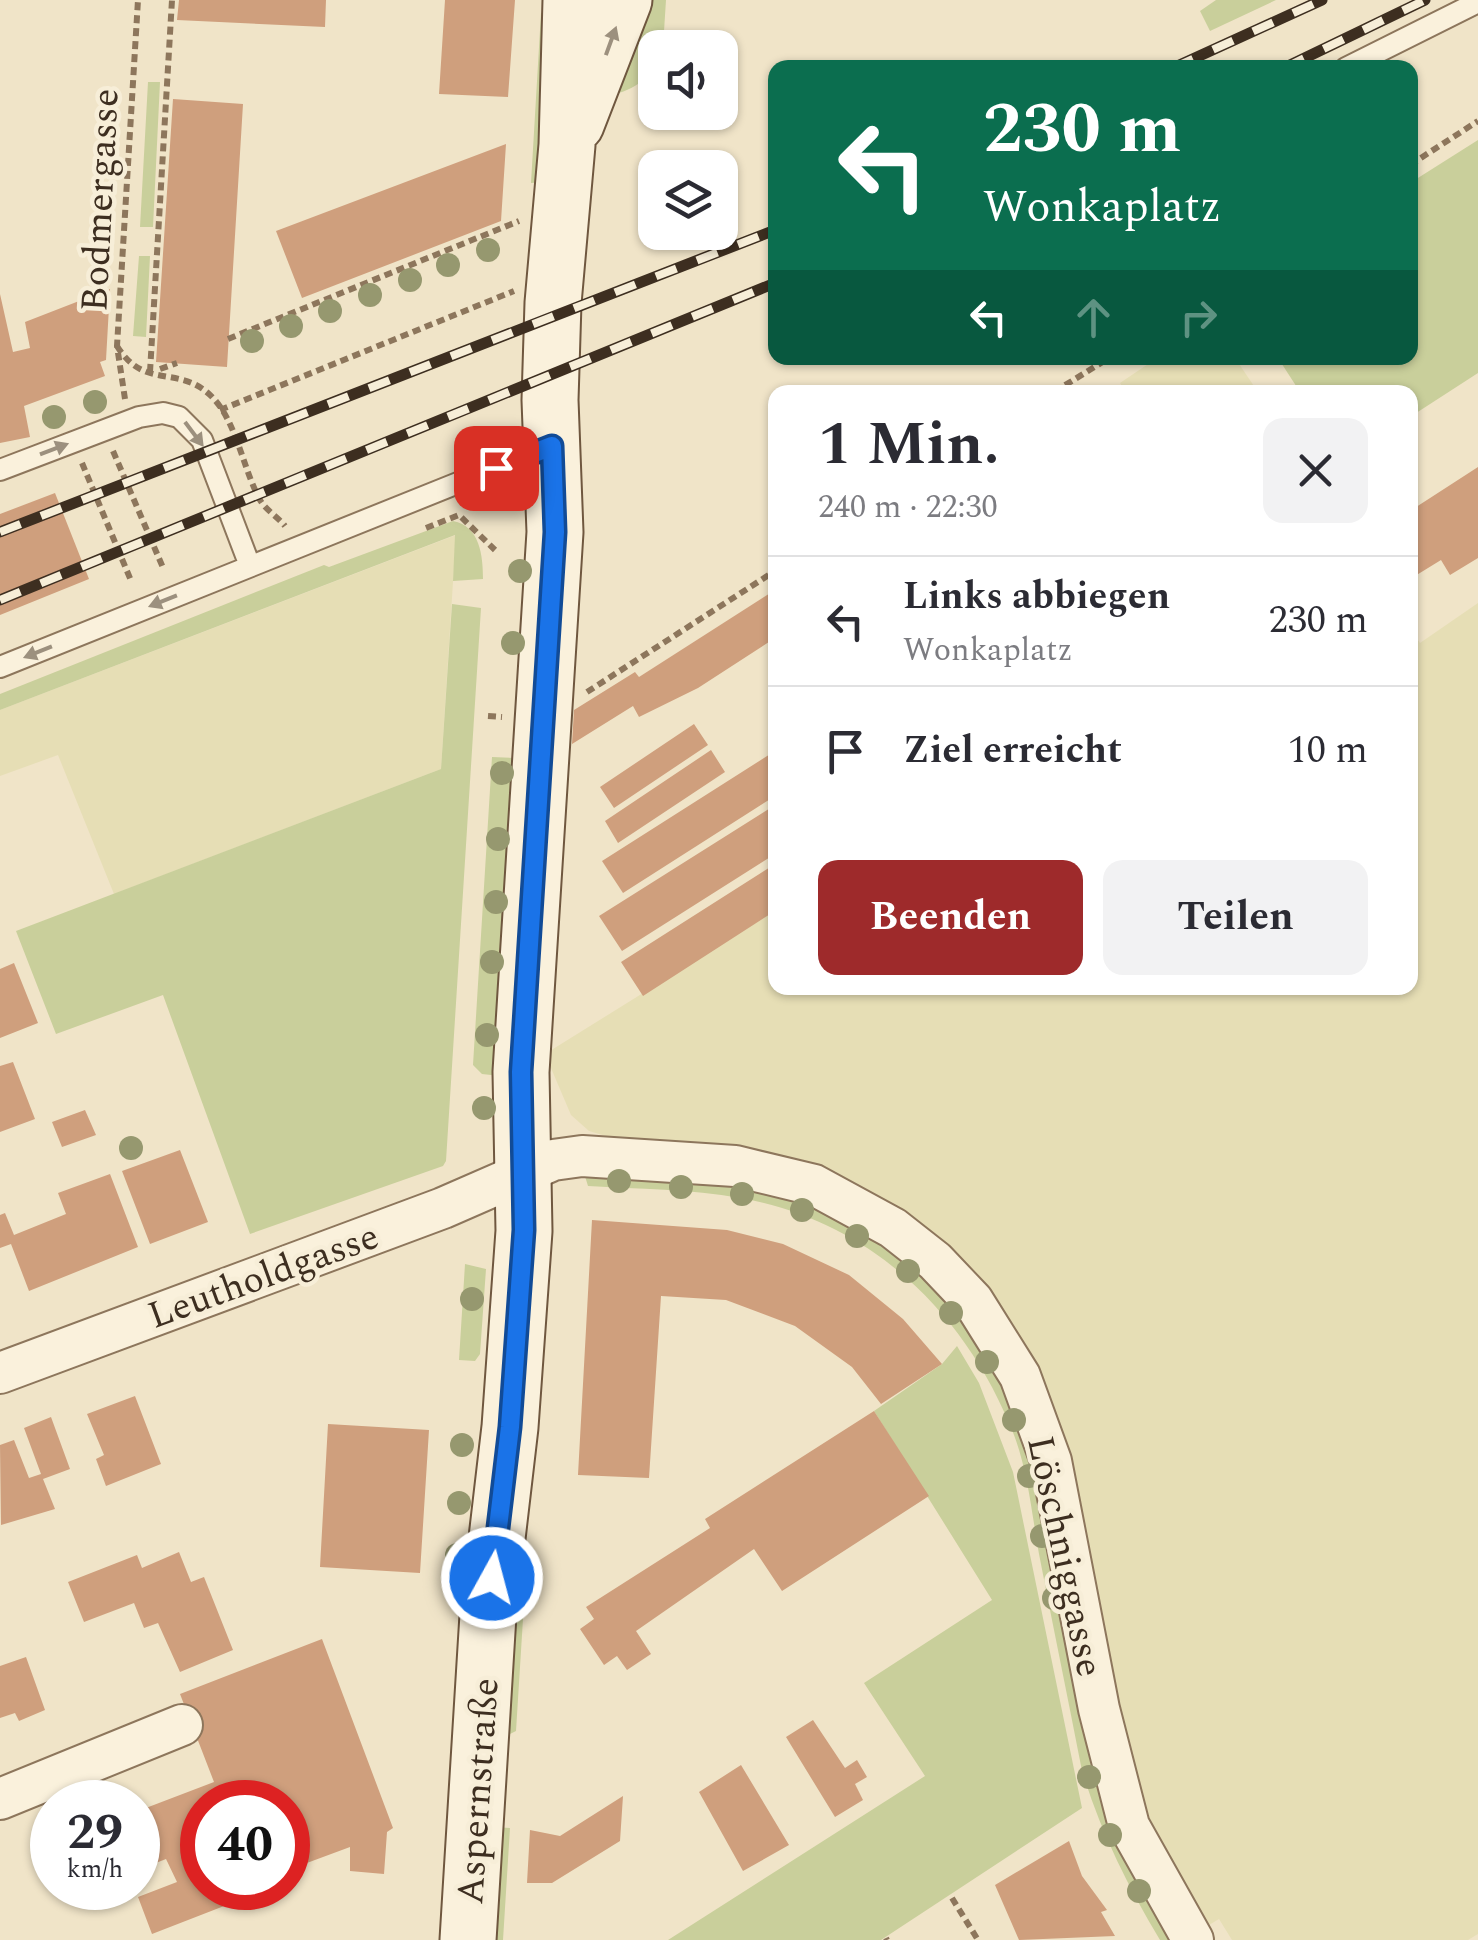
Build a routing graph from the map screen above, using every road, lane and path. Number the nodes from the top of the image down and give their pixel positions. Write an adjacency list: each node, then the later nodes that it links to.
1 (138, 0): 18 (path, Bodmergasse)
2 (172, 0): 16 (path)
3 (571, 0): 8 (street, Aspernstraße)
4 (624, 0): 8 (street, Aspernstraße, one-way to 4)
5 (1478, 2): 6 (lane)
6 (1362, 60)
7 (1478, 121): 9 (path)
8 (567, 145): 20 (street, Aspernstraße)
9 (1418, 160)
10 (522, 220): 12 (path)
11 (518, 290): 19 (path)
12 (228, 339)
13 (177, 364): 15 (path)
14 (1098, 365): 17 (path)
15 (160, 370)
16 (150, 372)
17 (1065, 385)
18 (125, 402)
19 (214, 412)
20 (552, 446): 26 (lane); 31 (street, Aspernstraße)
21 (113, 450): 27 (path)
22 (82, 462): 29 (path)
23 (0, 470): 26 (lane, one-way to 26)
24 (408, 535): 25 (path)
25 (495, 550)
26 (250, 566): 30 (lane, one-way to 30)
27 (164, 570)
28 (768, 575): 31 (path)
29 (132, 582)
30 (0, 667)
31 (543, 720): 32 (street, Aspernstraße)
32 (524, 1169): 33 (street, Leutholdgasse); 37 (street, Aspernstraße); 39 (street, Löschniggasse)
33 (0, 1373)
34 (182, 1725): 35 (street)
35 (0, 1799)
36 (952, 1898): 38 (path)
37 (468, 1940)
38 (978, 1940)
39 (1193, 1940)

